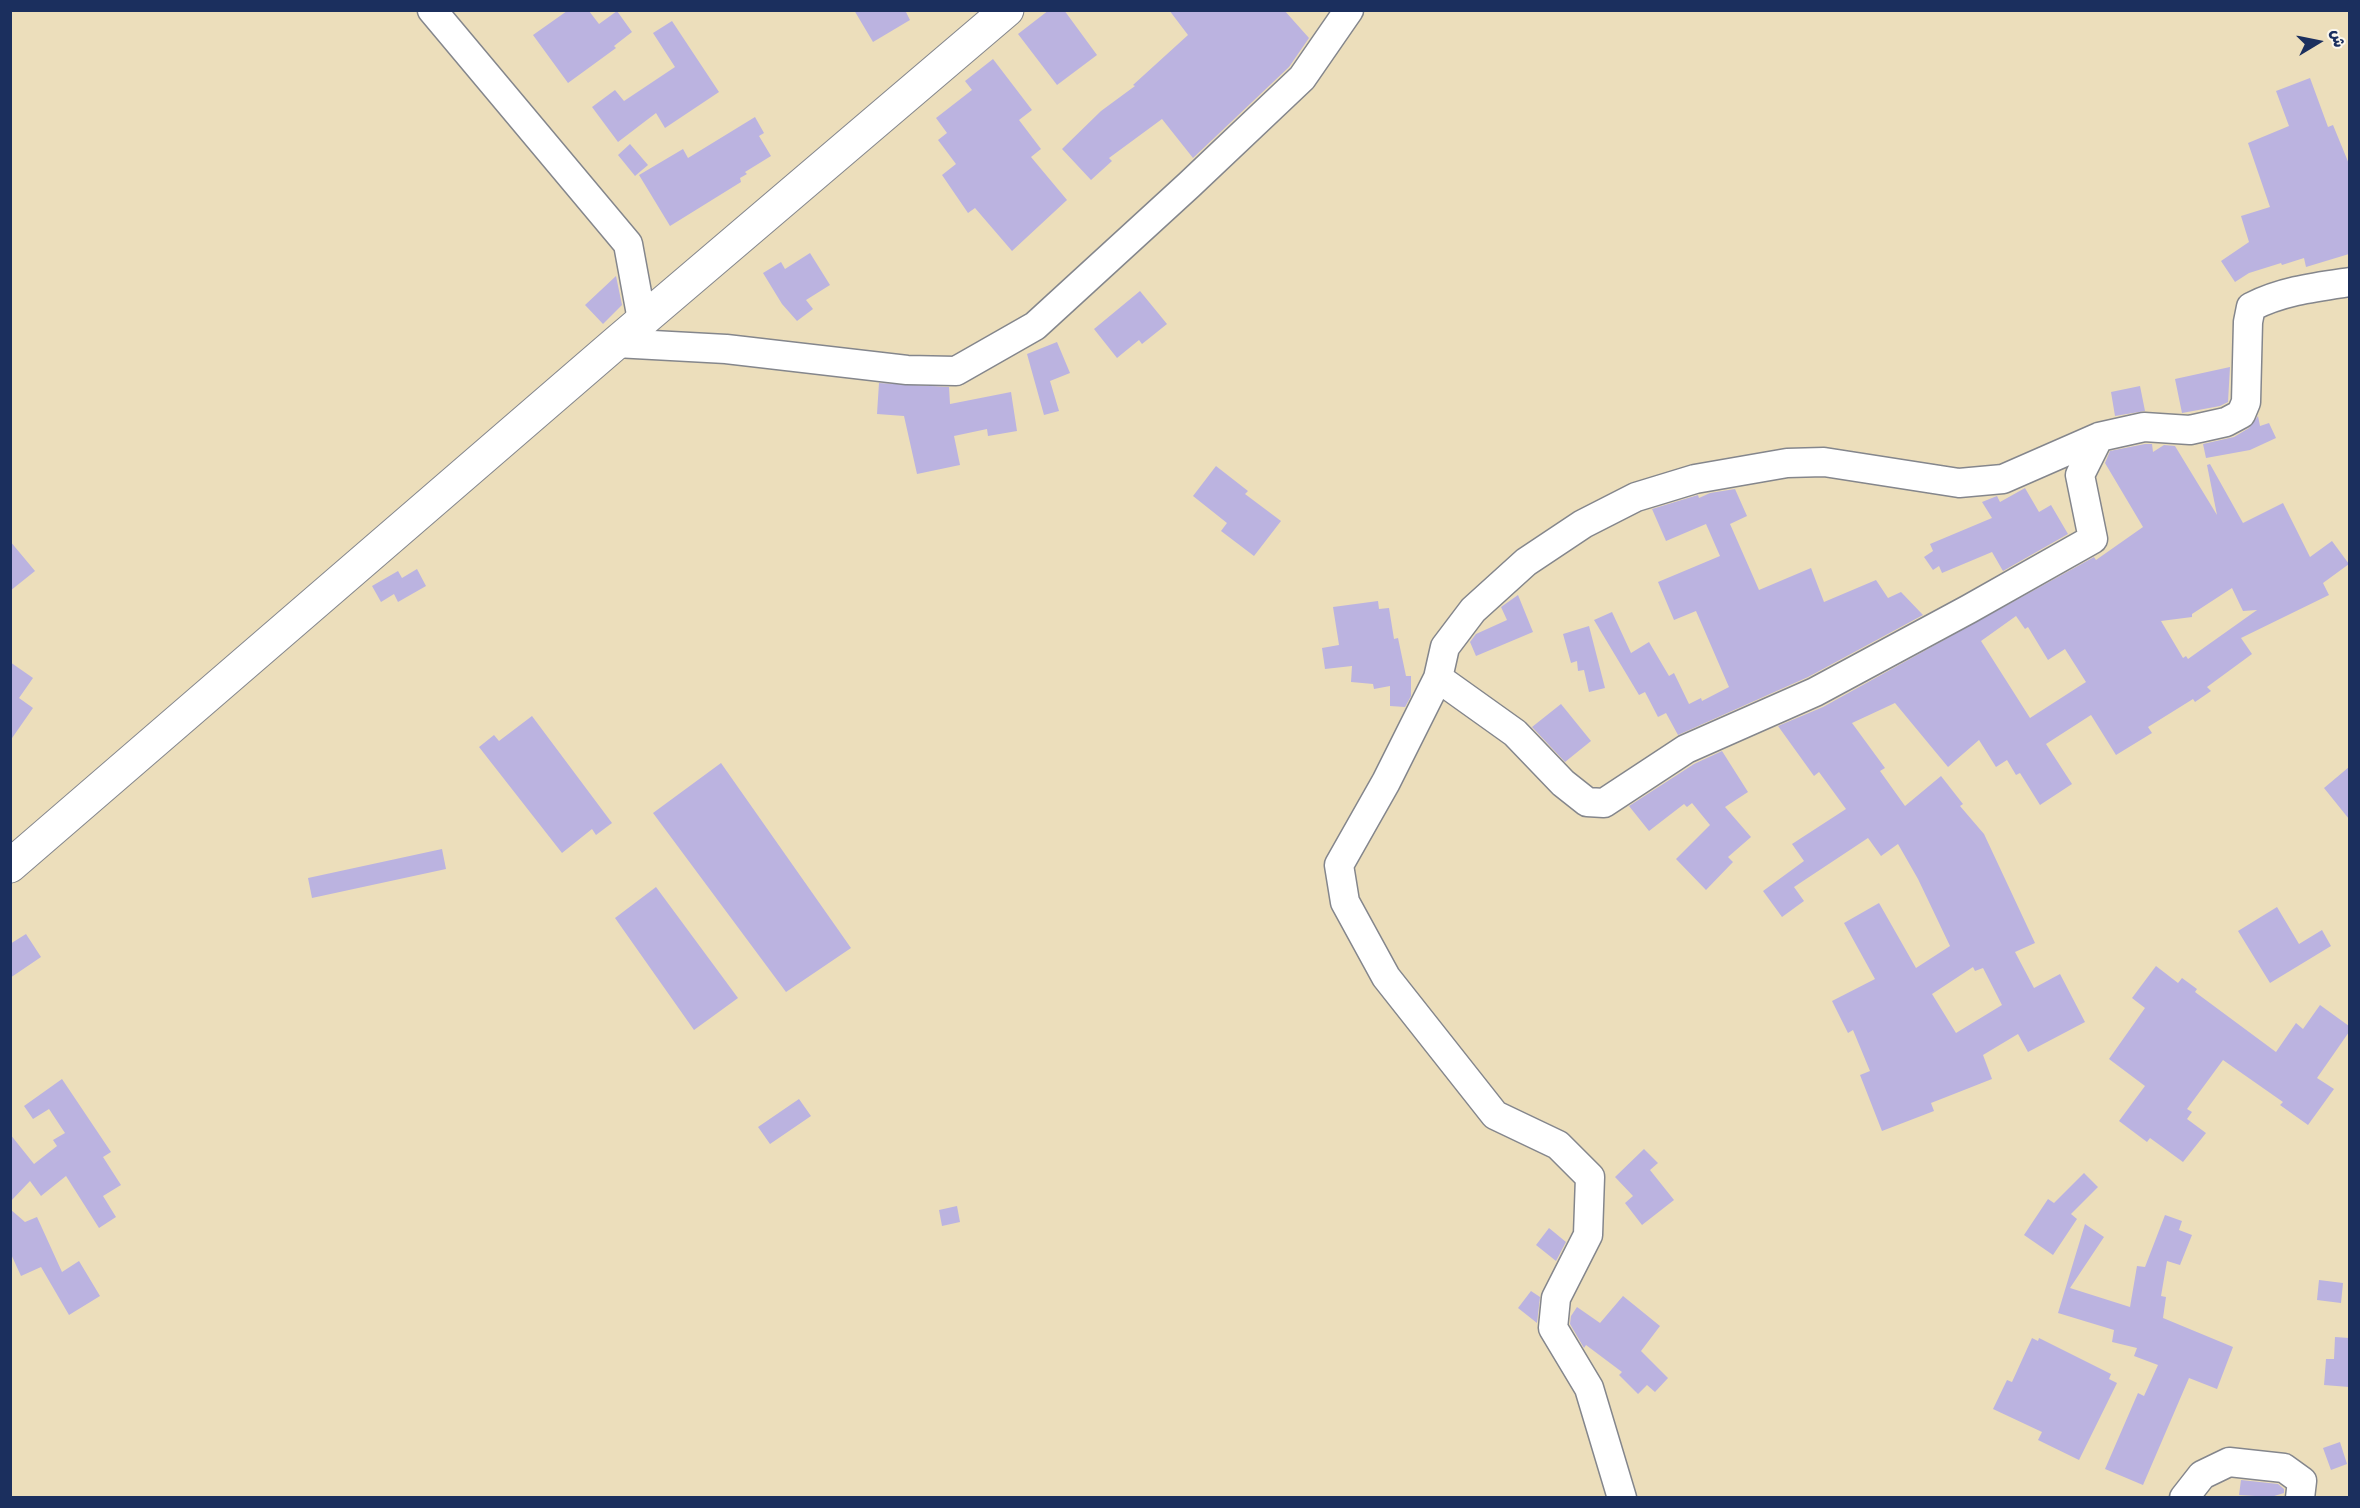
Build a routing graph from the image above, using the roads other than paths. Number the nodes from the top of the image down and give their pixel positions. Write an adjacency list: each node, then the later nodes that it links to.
1 (432, 10): 5 (street)
2 (1006, 10): 5 (main road)
3 (1349, 10): 6 (street)
4 (2349, 282): 7 (street)
5 (642, 320): 6 (main road)
6 (616, 343): 9 (main road)
7 (2099, 437): 8 (street); 8 (street)
8 (1438, 678): 10 (street)
9 (10, 866)
10 (1622, 1497)
11 (2184, 1497): 12 (street)
12 (2300, 1497)

